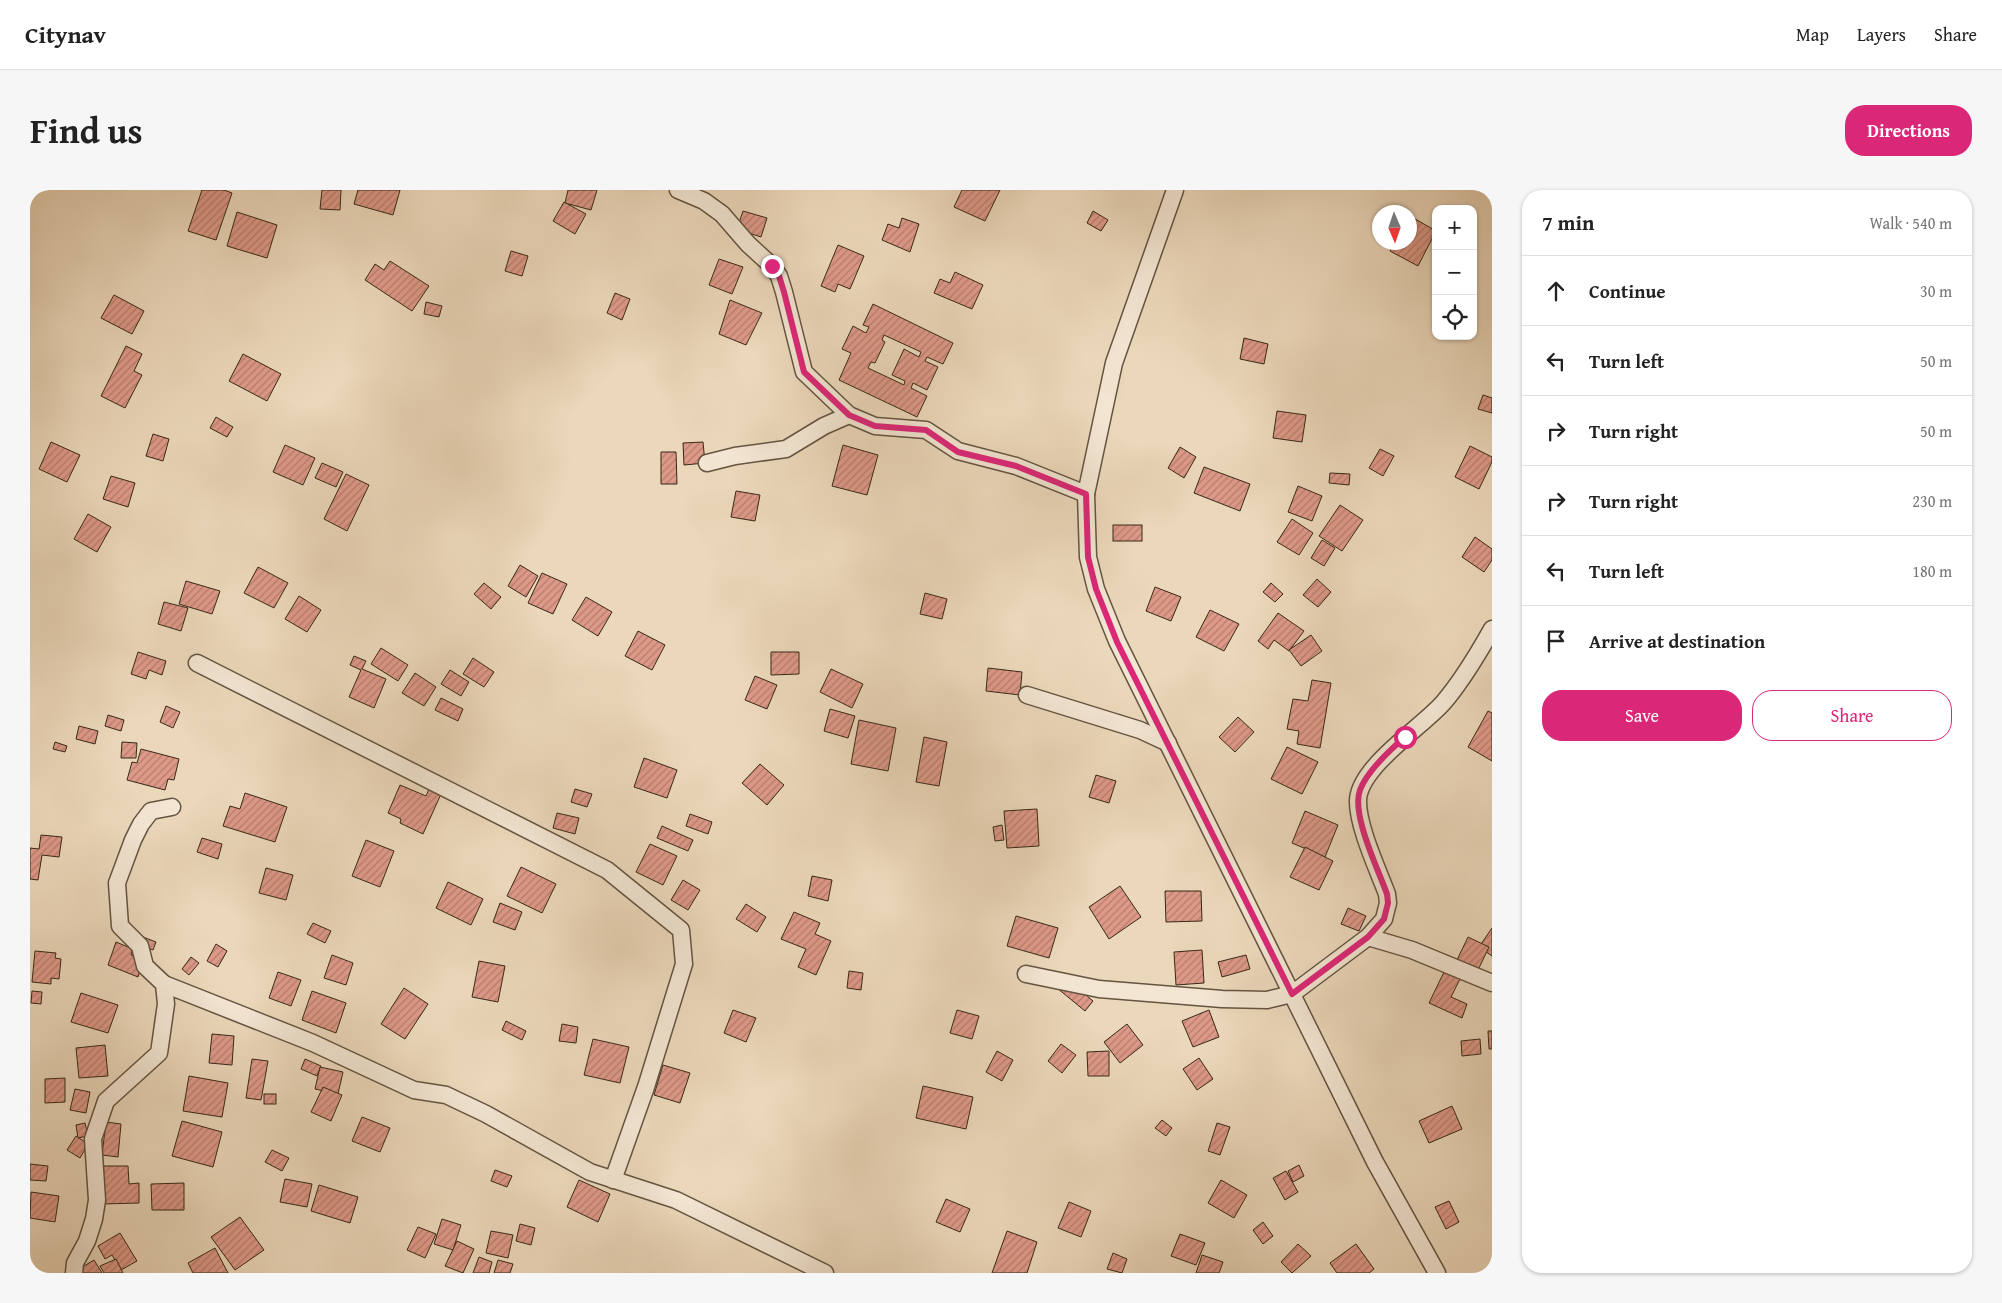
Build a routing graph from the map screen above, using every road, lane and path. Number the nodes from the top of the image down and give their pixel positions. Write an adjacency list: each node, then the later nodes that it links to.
1 (678, 190): 3 (street)
2 (1175, 190): 5 (street)
3 (849, 415): 4 (street); 5 (street)
4 (707, 463)
5 (1086, 494): 9 (street)
6 (1492, 629): 11 (street)
7 (198, 663): 16 (street)
8 (1027, 695): 9 (street)
9 (1168, 743): 15 (street)
10 (172, 807): 14 (street)
11 (1368, 937): 13 (street); 15 (street)
12 (1026, 974): 15 (street)
13 (1492, 983)
14 (164, 984): 16 (street); 17 (street)
15 (1292, 994): 19 (street)
16 (613, 1180): 18 (street)
17 (74, 1273)
18 (825, 1273)
19 (1437, 1273)

